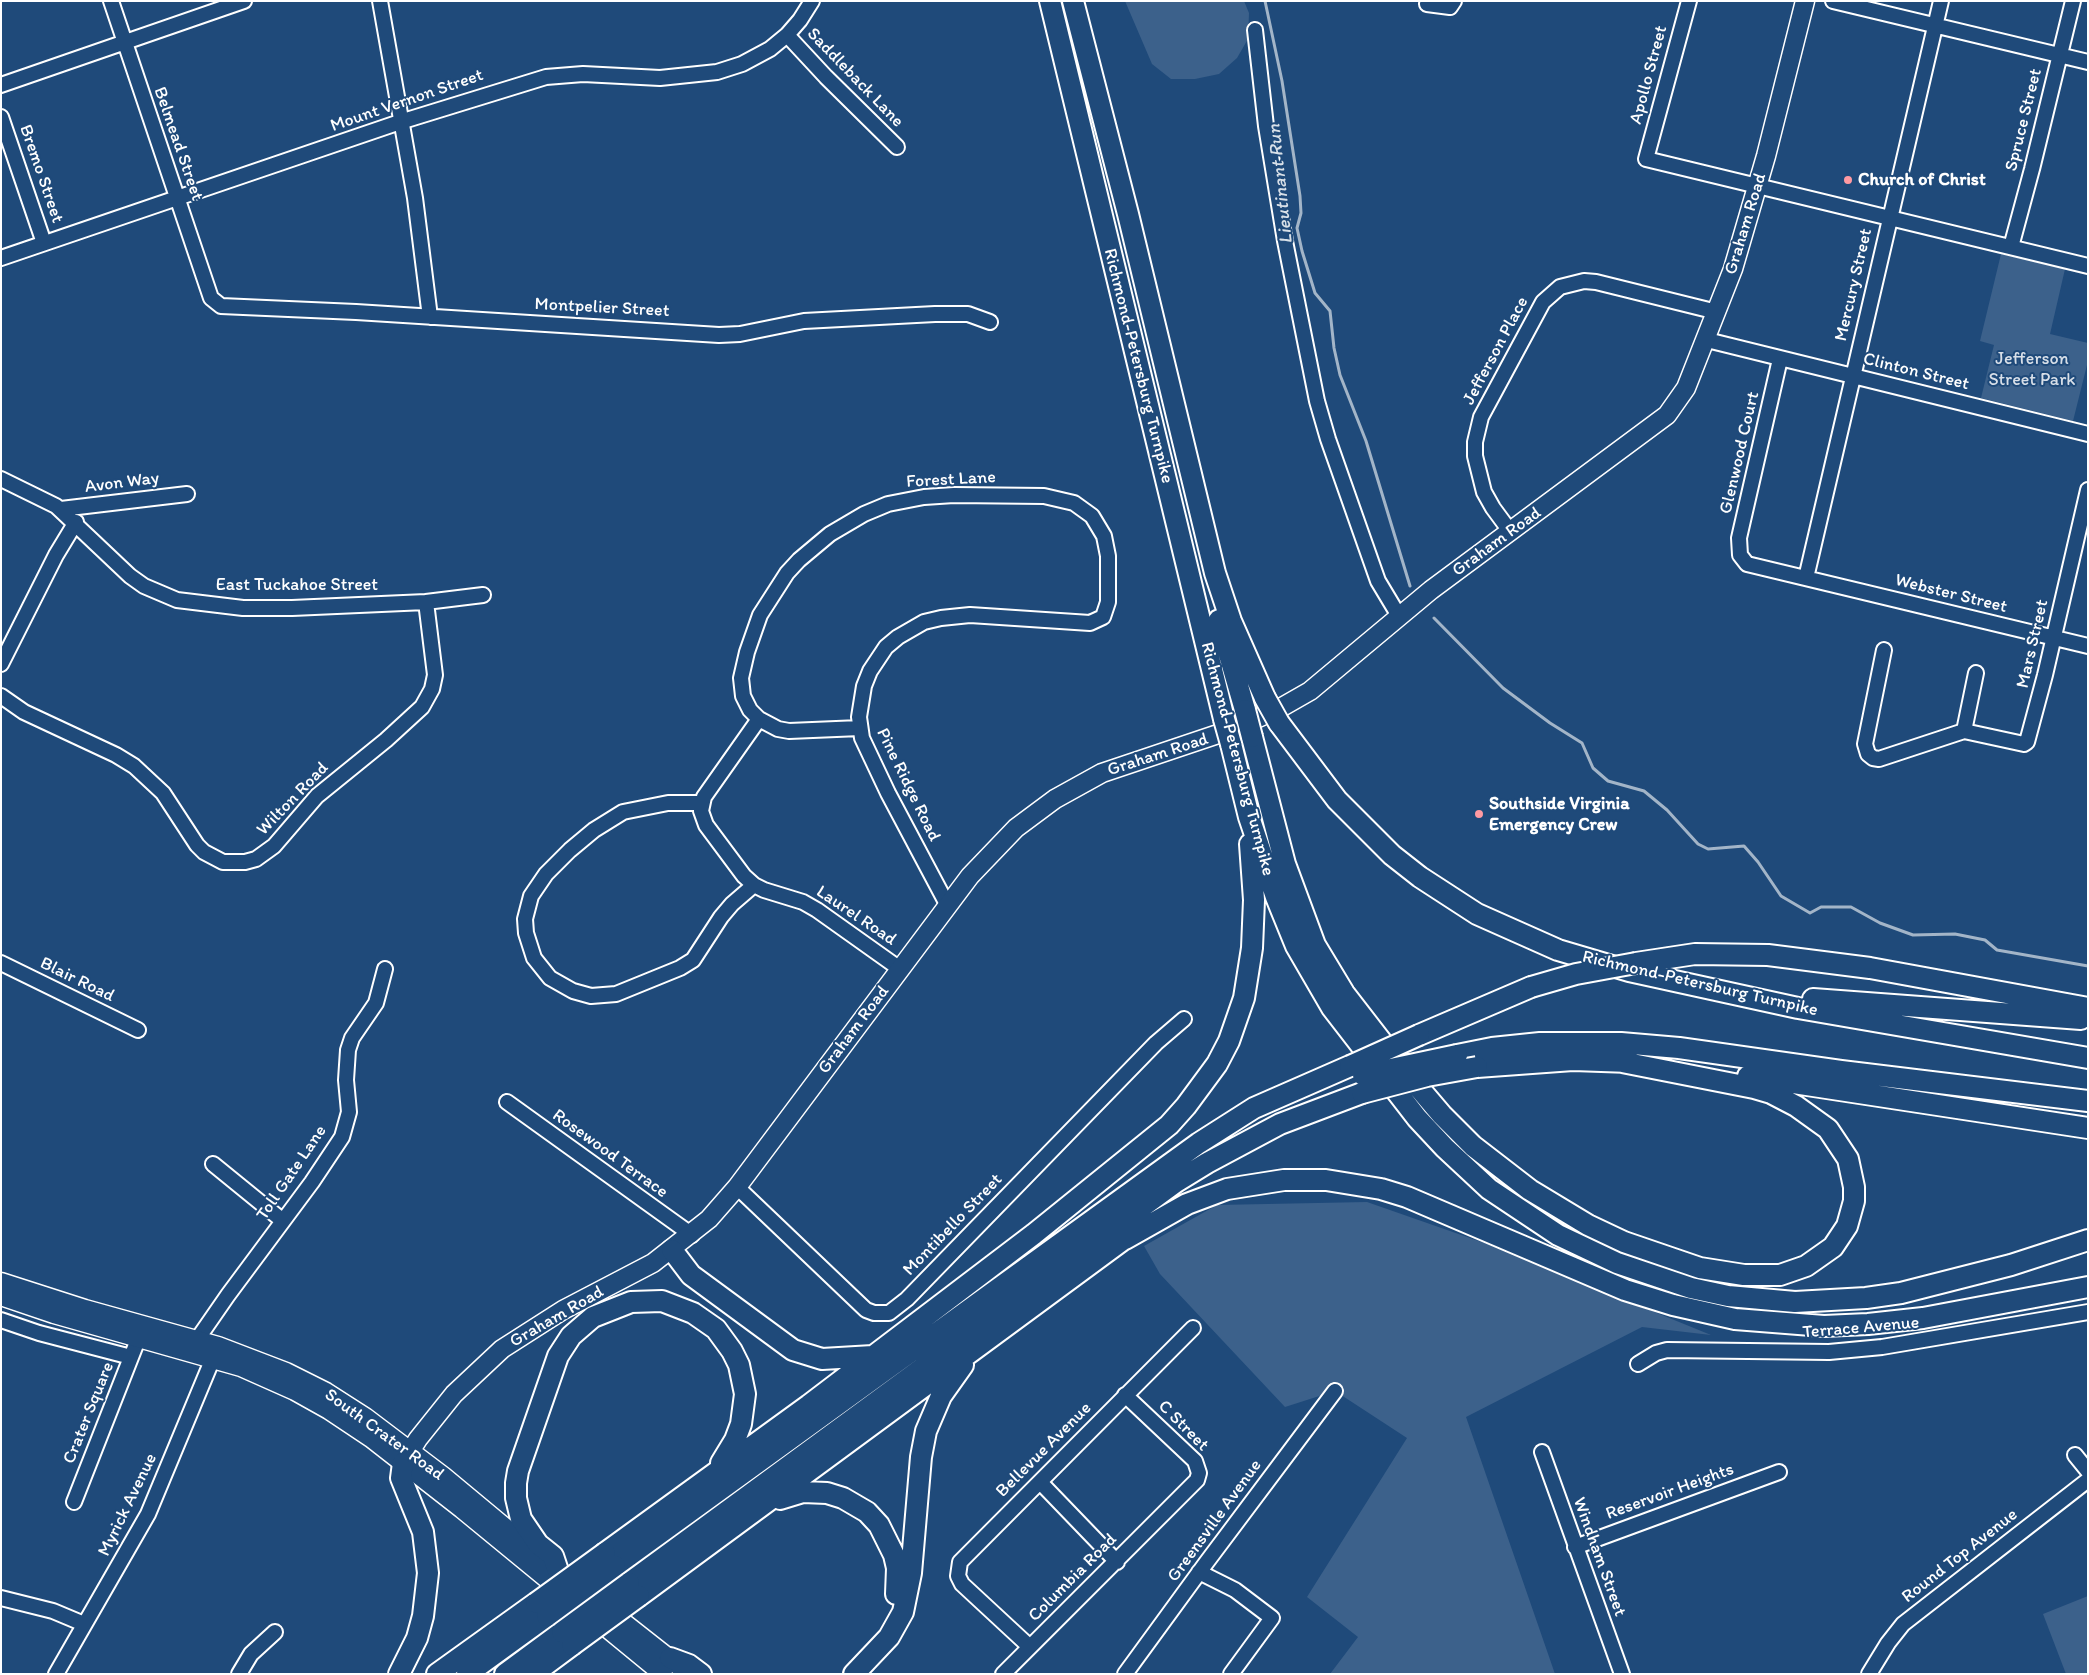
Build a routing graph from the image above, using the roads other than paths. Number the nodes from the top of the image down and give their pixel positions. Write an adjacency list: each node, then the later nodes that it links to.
1 (111, 1): 17 (street, Belmead Street)
2 (244, 1): 17 (street)
3 (380, 1): 22 (street)
4 (812, 1): 16 (street, Mount Vernon Street)
5 (1050, 1): 62 (highway, Richmond-Petersburg Turnpike, bridge)
6 (1073, 1): 44 (highway, Richmond-Petersburg Turnpike)
7 (1454, 1): 13 (street)
8 (1689, 1): 24 (street, Apollo Street)
9 (1805, 1): 24 (main road, Graham Road)
10 (1833, 1): 14 (street)
11 (1941, 1): 14 (street, Mercury Street)
12 (2073, 1): 18 (street, Spruce Street)
13 (1427, 4)
14 (1935, 26): 18 (street); 26 (street, Mercury Street)
15 (1255, 30): 50 (street)
16 (787, 35): 22 (street, Mount Vernon Street); 23 (street, Saddleback Lane)
17 (125, 43): 20 (street); 25 (street, Belmead Street)
18 (2059, 56): 19 (street); 28 (street, Spruce Street)
19 (2088, 62)
20 (1, 85)
21 (1, 117): 27 (street, Bremo Street)
22 (400, 122): 25 (street, Mount Vernon Street); 33 (street)
23 (897, 146)
24 (1758, 187): 26 (street); 32 (main road, Graham Road)
25 (178, 198): 27 (street, Mount Vernon Street); 31 (street, Belmead Street)
26 (1889, 218): 28 (street); 37 (street, Mercury Street)
27 (44, 243): 29 (street, Mount Vernon Street)
28 (2011, 247): 30 (street)
29 (1, 258)
30 (2088, 266)
31 (212, 298): 33 (street, Montpelier Street)
32 (1717, 312): 35 (main road, Graham Road); 45 (street, Jefferson Place)
33 (430, 317): 34 (street, Montpelier Street)
34 (990, 322)
35 (1706, 340): 36 (street, Clinton Street); 45 (main road, Graham Road)
36 (1780, 359): 37 (street, Clinton Street); 46 (street, Glenwood Court)
37 (1853, 376): 38 (street, Clinton Street); 47 (street, Mercury Street)
38 (2088, 434)
39 (1, 479): 42 (street, East Tuckahoe Street)
40 (2088, 490): 52 (street, Mars Street)
41 (187, 494): 42 (street, Avon Way)
42 (61, 509): 43 (street, East Tuckahoe Street)
43 (76, 522): 49 (street, East Tuckahoe Street); 55 (street)
44 (1202, 525): 68 (highway, Richmond-Petersburg Turnpike, bridge); 74 (highway, bridge)
45 (1510, 531): 50 (main road, Graham Road)
46 (1740, 555): 47 (street, Webster Street)
47 (1806, 578): 52 (street, Webster Street)
48 (483, 595): 49 (street, East Tuckahoe Street)
49 (426, 602): 57 (street, Wilton Road)
50 (1399, 616): 64 (main road, Graham Road)
51 (1082, 622): 58 (street, Forest Lane); 59 (street, Pine Ridge Road)
52 (2054, 638): 53 (street, Webster Street); 60 (street, Mars Street)
53 (2088, 646)
54 (1884, 650): 60 (street)
55 (1, 664)
56 (1976, 673): 60 (street)
57 (1, 696)
58 (759, 719): 59 (street); 61 (street)
59 (860, 728): 64 (street, Pine Ridge Road)
60 (1964, 731)
61 (702, 803): 63 (street, Laurel Road); 63 (street)
62 (1249, 817): 89 (highway, Richmond-Petersburg Turnpike); 94 (highway)
63 (754, 885): 67 (street, Laurel Road)
64 (948, 906): 67 (main road, Graham Road)
65 (1, 963): 72 (street, Blair Road)
66 (385, 969): 83 (street, Toll Gate Lane)
67 (900, 969): 81 (main road, Graham Road)
68 (1671, 980): 71 (highway); 73 (highway, Richmond-Petersburg Turnpike)
69 (2088, 1008): 75 (highway, bridge)
70 (1184, 1019): 81 (street, Montibello Street)
71 (2088, 1019)
72 (138, 1030)
73 (2088, 1058)
74 (1617, 1061): 75 (highway, bridge); 79 (highway)
75 (1358, 1078): 76 (highway, bridge); 78 (highway); 82 (highway)
76 (2088, 1101)
77 (507, 1102): 84 (street, Rosewood Terrace)
78 (1328, 1105): 85 (highway); 122 (highway)
79 (2088, 1128)
80 (213, 1164): 83 (street)
81 (737, 1187): 84 (main road, Graham Road)
82 (1105, 1210): 94 (highway); 118 (highway)
83 (283, 1220): 99 (street, Toll Gate Lane)
84 (692, 1235): 88 (main road, Graham Road)
85 (1125, 1239): 91 (highway); 98 (highway)
86 (2088, 1240): 89 (highway, Richmond-Petersburg Turnpike)
87 (2088, 1248): 89 (highway)
88 (672, 1250): 101 (highway); 108 (main road, Graham Road)
89 (2012, 1265)
90 (1, 1282): 99 (main road, South Crater Road)
91 (2088, 1287)
92 (1, 1296): 97 (main road, South Crater Road)
93 (2088, 1312): 103 (street, Terrace Avenue)
94 (928, 1314): 101 (highway)
95 (1, 1320): 102 (street)
96 (1193, 1328): 105 (street, Bellevue Avenue)
97 (139, 1337): 99 (main road, South Crater Road); 102 (street, Crater Square)
98 (982, 1344): 115 (highway); 140 (highway)
99 (194, 1346): 100 (main road, South Crater Road)
100 (216, 1352): 108 (main road, South Crater Road); 125 (street, Myrick Avenue)
101 (873, 1356): 111 (highway)
102 (132, 1357): 114 (street, Crater Square)
103 (1638, 1364)
104 (1335, 1391): 121 (street, Greensville Avenue)
105 (1125, 1395): 113 (street, Bellevue Avenue); 116 (street, C Street)
106 (1542, 1452): 117 (street, Windham Street)
107 (2075, 1455): 109 (street)
108 (406, 1457): 120 (main road, South Crater Road); 129 (main road, South Crater Road); 132 (highway)
109 (2088, 1471)
110 (1779, 1472): 117 (street, Reservoir Heights)
111 (713, 1475): 118 (highway); 120 (highway)
112 (2088, 1480): 145 (street, Round Top Avenue)
113 (1040, 1482): 119 (street); 128 (street, Bellevue Avenue)
114 (74, 1502)
115 (760, 1508): 122 (highway); 139 (highway)
116 (1170, 1508): 119 (street, Columbia Road)
117 (1575, 1547): 144 (street, Windham Street)
118 (610, 1560): 124 (highway, bridge)
119 (1116, 1562): 128 (street, Columbia Road)
120 (558, 1571): 129 (main road, South Crater Road)
121 (1199, 1572): 142 (street, Greensville Avenue); 143 (street)
122 (634, 1589): 127 (highway, bridge)
123 (1, 1598): 125 (street)
124 (542, 1609): 133 (highway); 134 (highway)
125 (84, 1624): 130 (street, Myrick Avenue)
126 (275, 1632): 131 (street)
127 (567, 1639): 135 (highway); 136 (highway)
128 (1030, 1648): 141 (street, Columbia Road)
129 (666, 1666): 137 (main road, South Crater Road); 138 (highway)
130 (56, 1674)
131 (239, 1674)
132 (399, 1674)
133 (437, 1674)
134 (467, 1674)
135 (505, 1674)
136 (533, 1674)
137 (688, 1674)
138 (701, 1674)
139 (838, 1674)
140 (854, 1674)
141 (1003, 1674)
142 (1125, 1674)
143 (1231, 1674)
144 (1622, 1674)
145 (1868, 1674)

